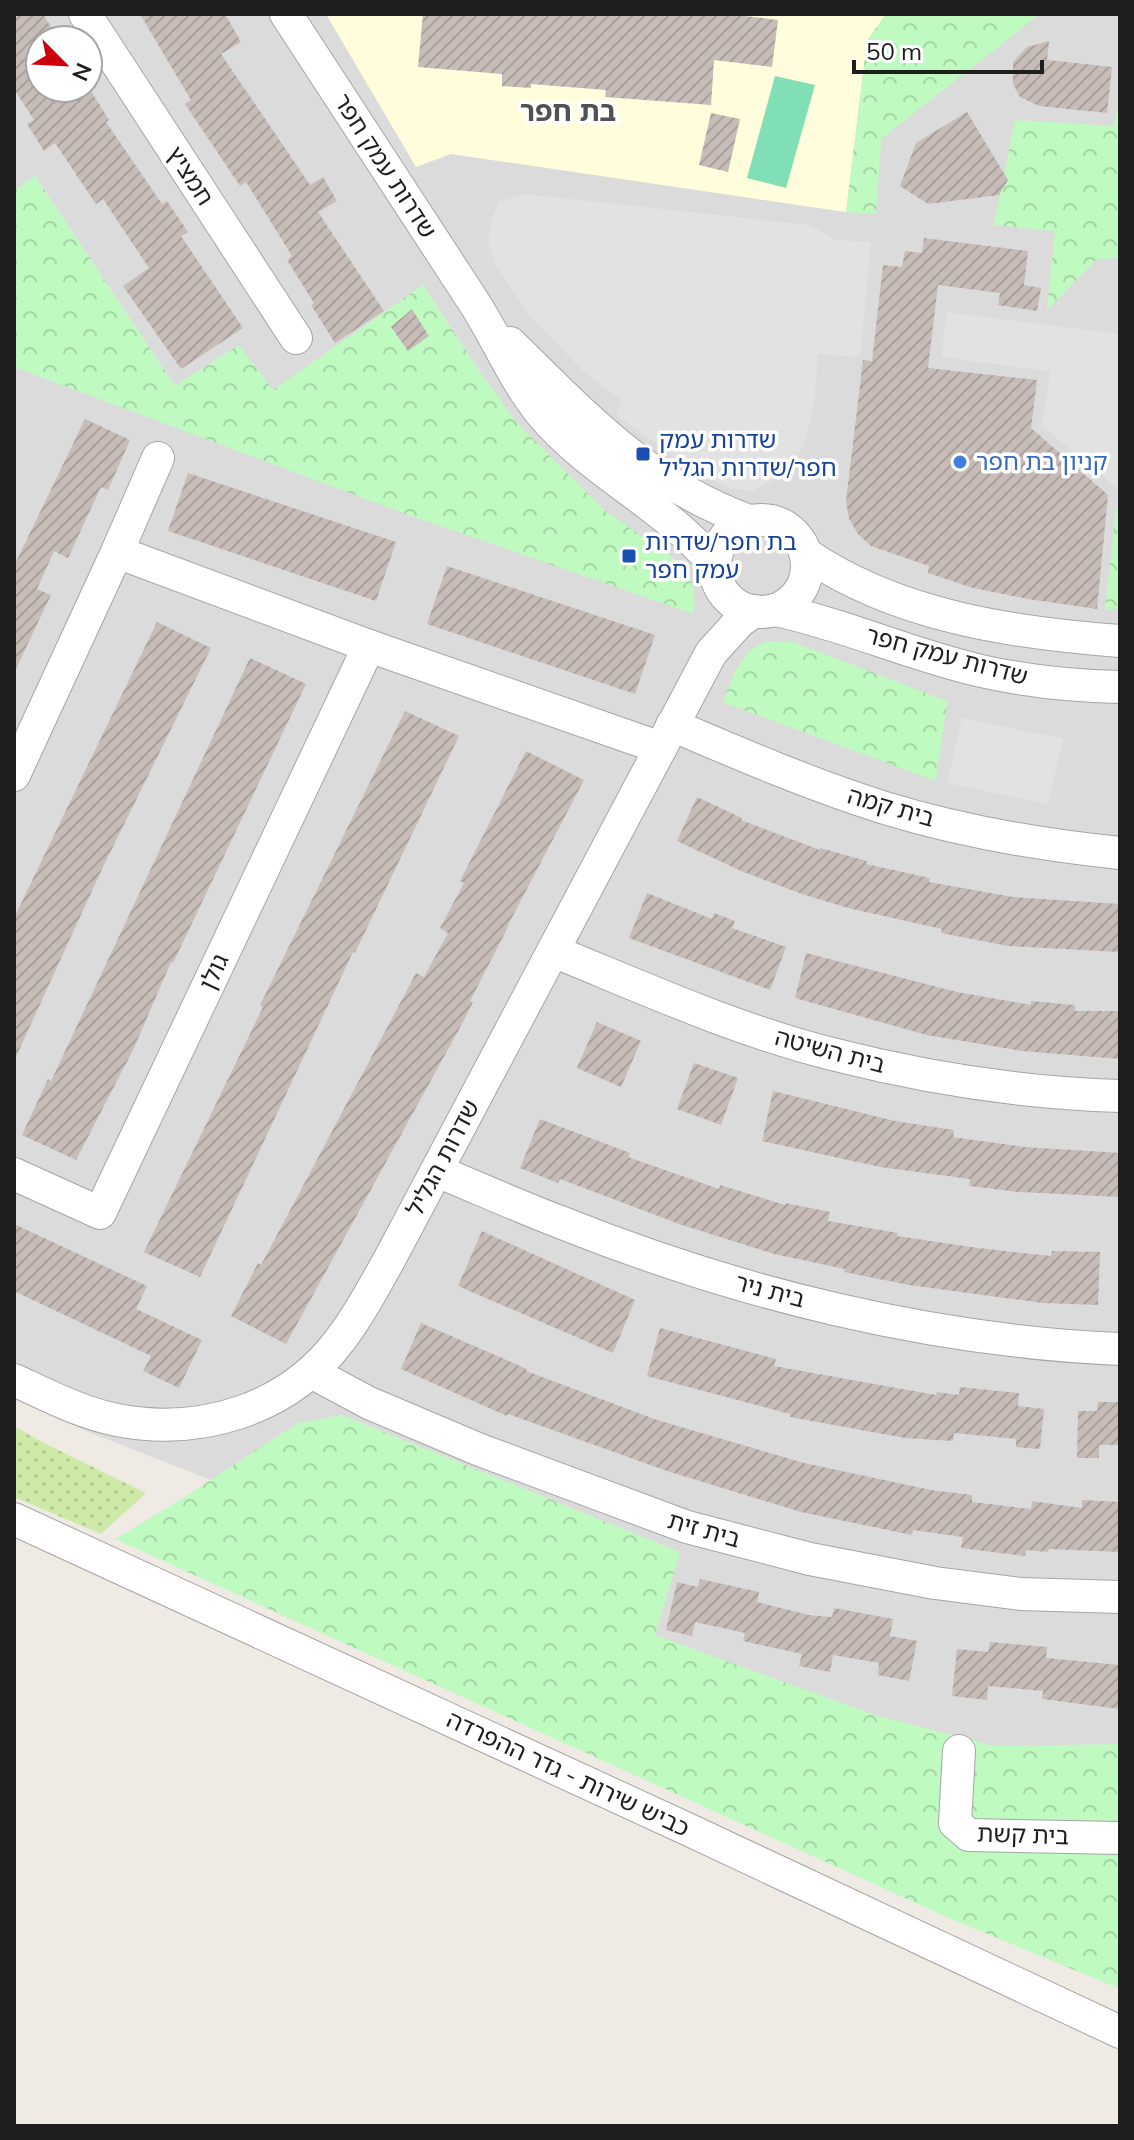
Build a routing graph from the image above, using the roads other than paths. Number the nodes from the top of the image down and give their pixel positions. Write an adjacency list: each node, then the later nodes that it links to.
1 (85, 14): 4 (street, חמציץ)
2 (286, 14): 3 (street, שדרות עמק חפר)
3 (485, 319): 6 (street, שדרות עמק חפר); 9 (street, שדרות עמק חפר)
4 (296, 338)
5 (158, 458): 7 (street)
6 (749, 521): 8 (street); 9 (street)
7 (117, 552): 12 (street); 16 (street)
8 (806, 554): 10 (street); 11 (street, שדרות עמק חפר)
9 (718, 578): 10 (street); 13 (street, שדרות הגליל)
10 (765, 610): 13 (street, שדרות הגליל); 14 (street, שדרות עמק חפר)
11 (1120, 641)
12 (369, 646): 15 (street); 21 (street, גולן)
13 (711, 653): 15 (street, שדרות הגליל)
14 (1120, 687)
15 (667, 736): 17 (street, בית קמה); 18 (street, שדרות הגליל)
16 (14, 775)
17 (1120, 853)
18 (553, 951): 19 (street, בית השיטה); 20 (street, שדרות הגליל)
19 (1120, 1096)
20 (437, 1171): 22 (street, בית ניר); 23 (street, שדרות הגליל)
21 (14, 1174)
22 (1120, 1349)
23 (311, 1372): 24 (street, שדרות הגליל); 26 (street, בית זית)
24 (14, 1380)
25 (14, 1519): 29 (street, כביש שירות - גדר ההפרדה)
26 (1120, 1597)
27 (959, 1751): 28 (street, בית קשת)
28 (1120, 1838)
29 (1120, 2032)

